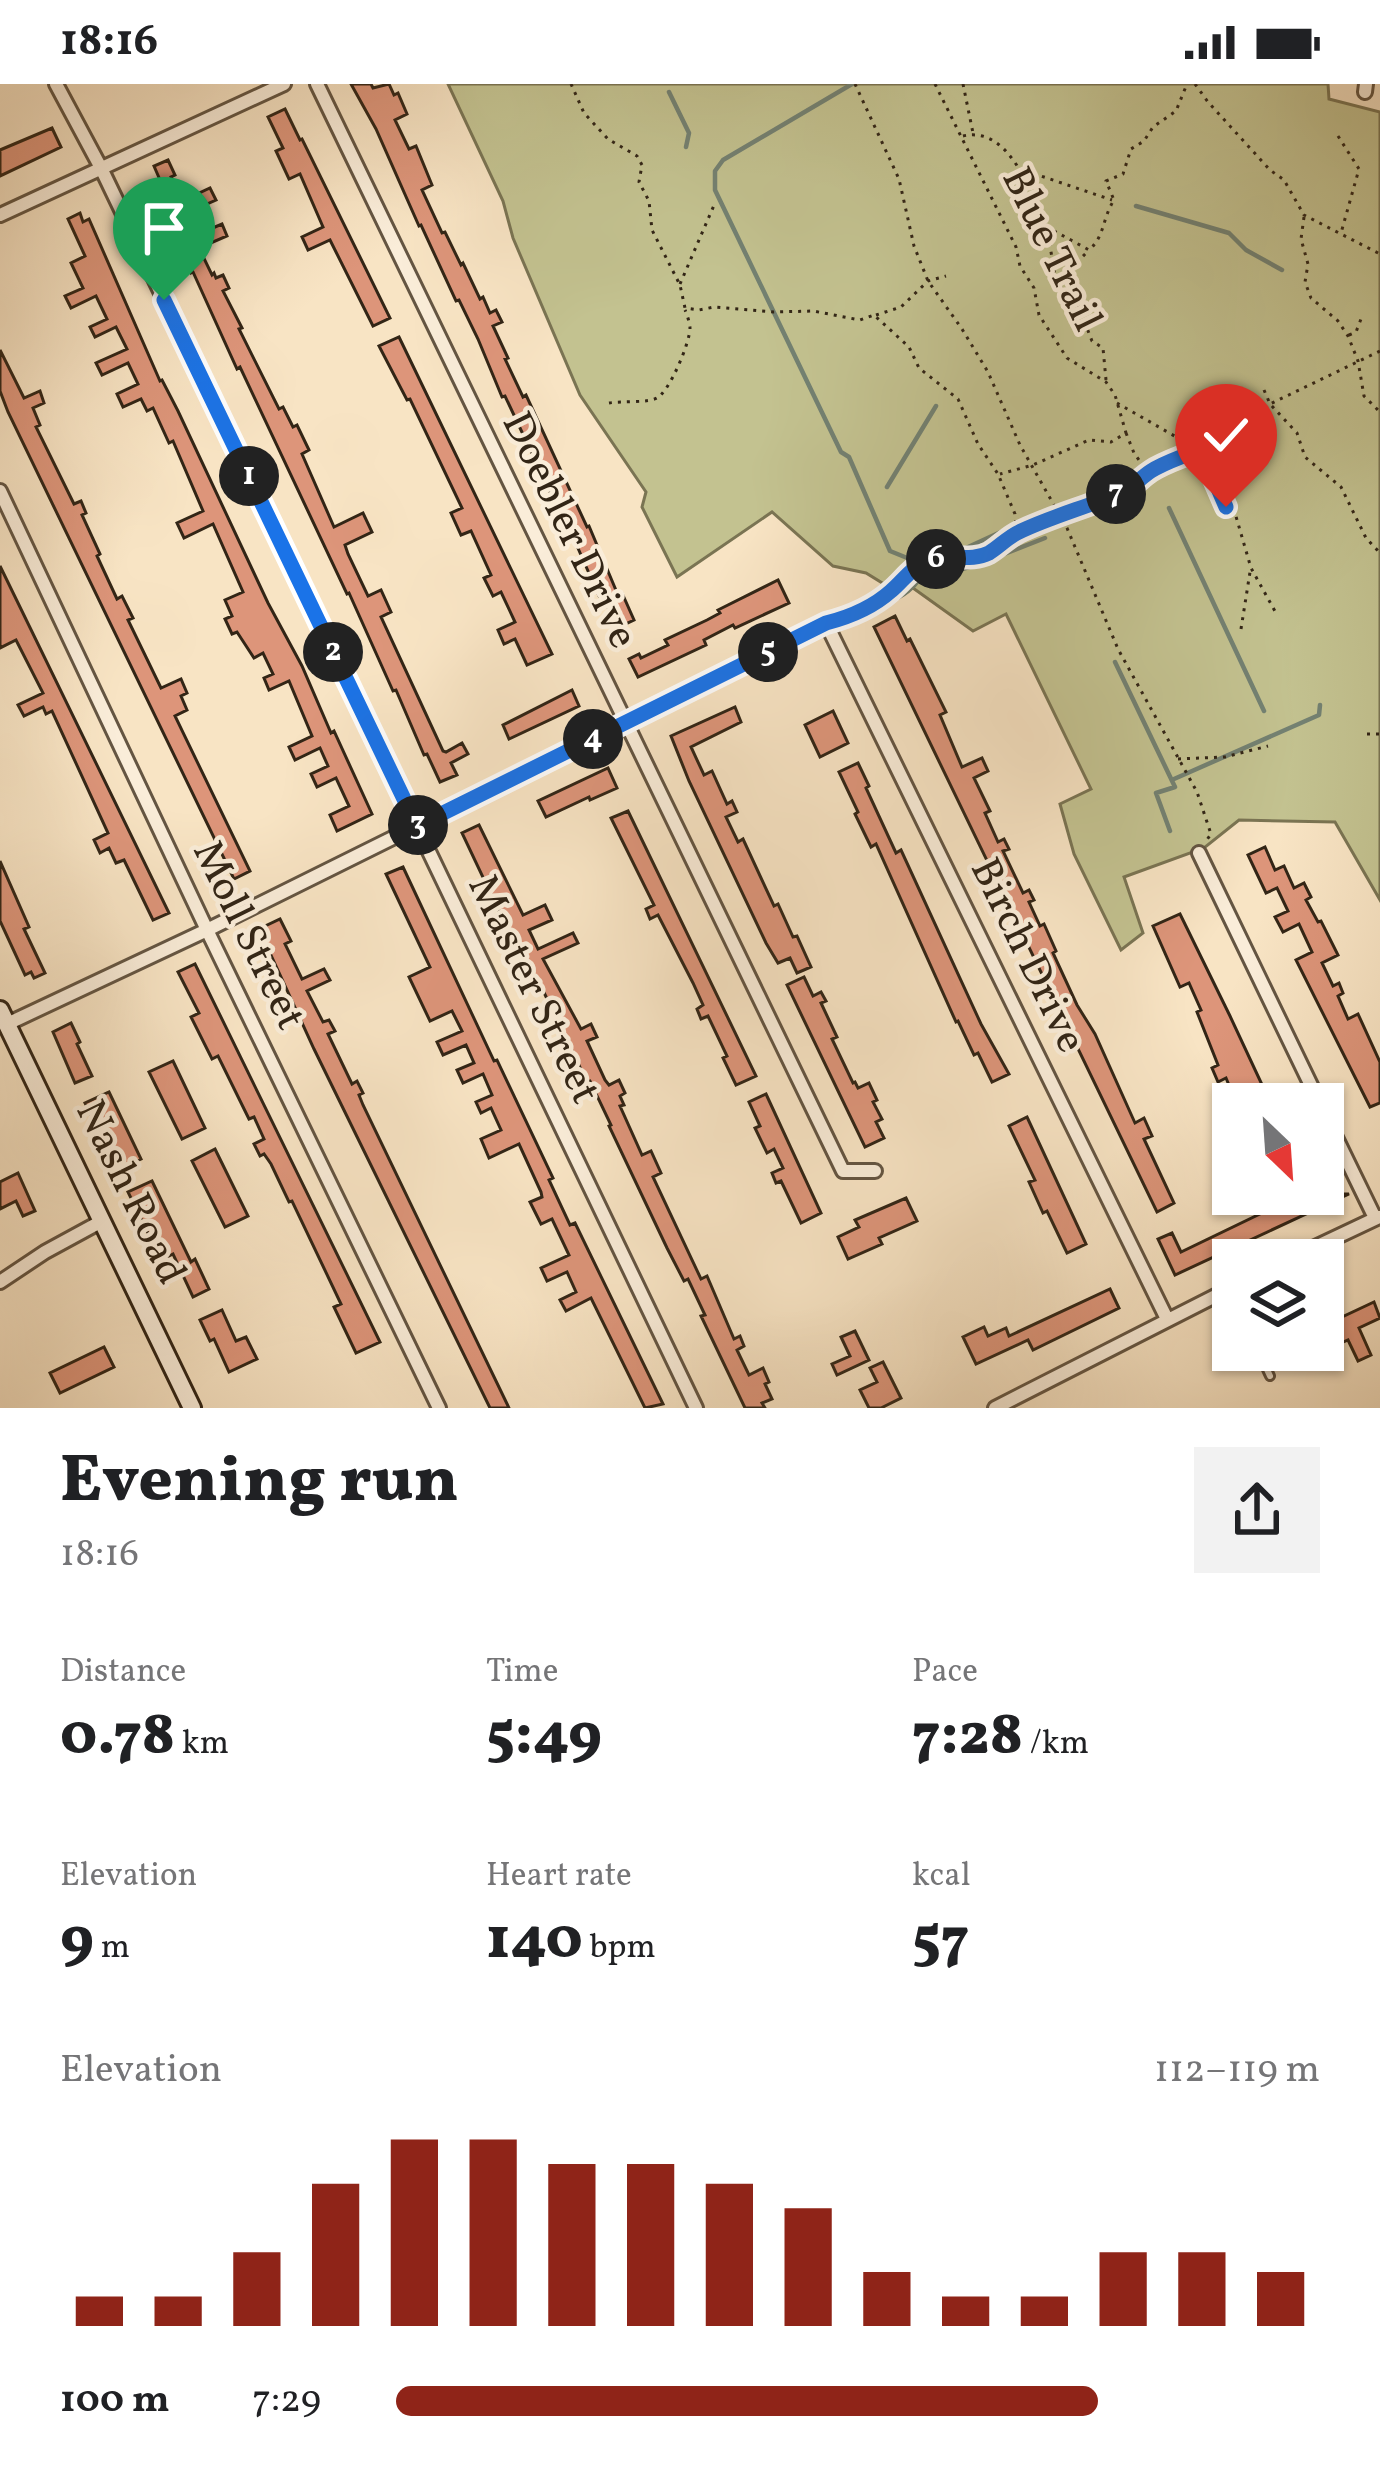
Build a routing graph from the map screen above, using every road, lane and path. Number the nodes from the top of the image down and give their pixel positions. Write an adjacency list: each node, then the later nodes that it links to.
1 (56, 84): 13 (street, Master Street)
2 (284, 84): 13 (street)
3 (317, 84): 54 (street, Doebler Drive)
4 (571, 84): 26 (path)
5 (855, 84): 24 (path)
6 (935, 84): 11 (path, Blue Trail)
7 (963, 84): 10 (path)
8 (1186, 84): 15 (path)
9 (1195, 84): 18 (path)
10 (973, 134): 11 (path); 14 (path)
11 (962, 136): 35 (path, Blue Trail)
12 (1338, 136): 20 (path)
13 (101, 168): 17 (street); 59 (street, Master Street)
14 (1022, 177): 15 (path); 19 (path)
15 (1114, 200): 21 (path)
16 (715, 203): 26 (path)
17 (0, 215)
18 (1304, 215): 20 (path); 32 (path)
19 (1047, 227): 21 (path); 25 (path)
20 (1340, 233): 22 (path)
21 (1089, 250): 25 (path)
22 (1380, 254)
23 (946, 276): 24 (path)
24 (928, 281): 29 (path); 43 (path)
25 (1056, 283): 35 (path)
26 (680, 285): 27 (path)
27 (685, 308): 28 (path); 31 (path)
28 (699, 310): 29 (path); 31 (path)
29 (874, 315): 45 (path)
30 (1361, 320): 32 (path)
31 (691, 326): 38 (path)
32 (1348, 335): 34 (path)
33 (1380, 351): 34 (path)
34 (1358, 361): 39 (path); 40 (path)
35 (1106, 382): 37 (path, Blue Trail)
36 (1264, 390): 39 (path)
37 (1116, 402): 41 (path, Blue Trail); 42 (path)
38 (609, 403)
39 (1270, 404): 42 (path); 49 (path)
40 (1378, 410)
41 (1126, 433): 43 (path); 44 (path, Blue Trail)
42 (1193, 452): 44 (path); 50 (path)
43 (1033, 465): 45 (path); 47 (path)
44 (1148, 473): 47 (path)
45 (998, 474): 48 (path)
46 (0, 491): 61 (street, Moll Street)
47 (1057, 515): 48 (path); 58 (path)
48 (1017, 533): 52 (path)
49 (1380, 553)
50 (1251, 568): 51 (path); 53 (path)
51 (1276, 613)
52 (826, 623): 54 (street); 71 (street, Birch Drive)
53 (1241, 629)
54 (624, 724): 59 (street); 65 (street, Doebler Drive)
55 (1367, 734): 56 (path)
56 (1380, 734)
57 (1268, 746): 58 (path)
58 (1177, 759): 60 (path)
59 (417, 826): 61 (street); 76 (street, Master Street)
60 (1199, 853): 63 (street)
61 (207, 930): 62 (street); 75 (street, Moll Street)
62 (3, 1017): 67 (main road, Nash Road)
63 (1309, 1083)
64 (1344, 1152): 66 (street)
65 (875, 1172)
66 (1377, 1217): 68 (street)
67 (102, 1221): 69 (street); 74 (main road, Nash Road)
68 (1331, 1239)
69 (0, 1282)
70 (1212, 1299): 71 (street)
71 (1167, 1318): 77 (street)
72 (1268, 1371): 73 (lane)
73 (1270, 1376)
74 (192, 1408)
75 (439, 1408)
76 (696, 1408)
77 (994, 1408)

